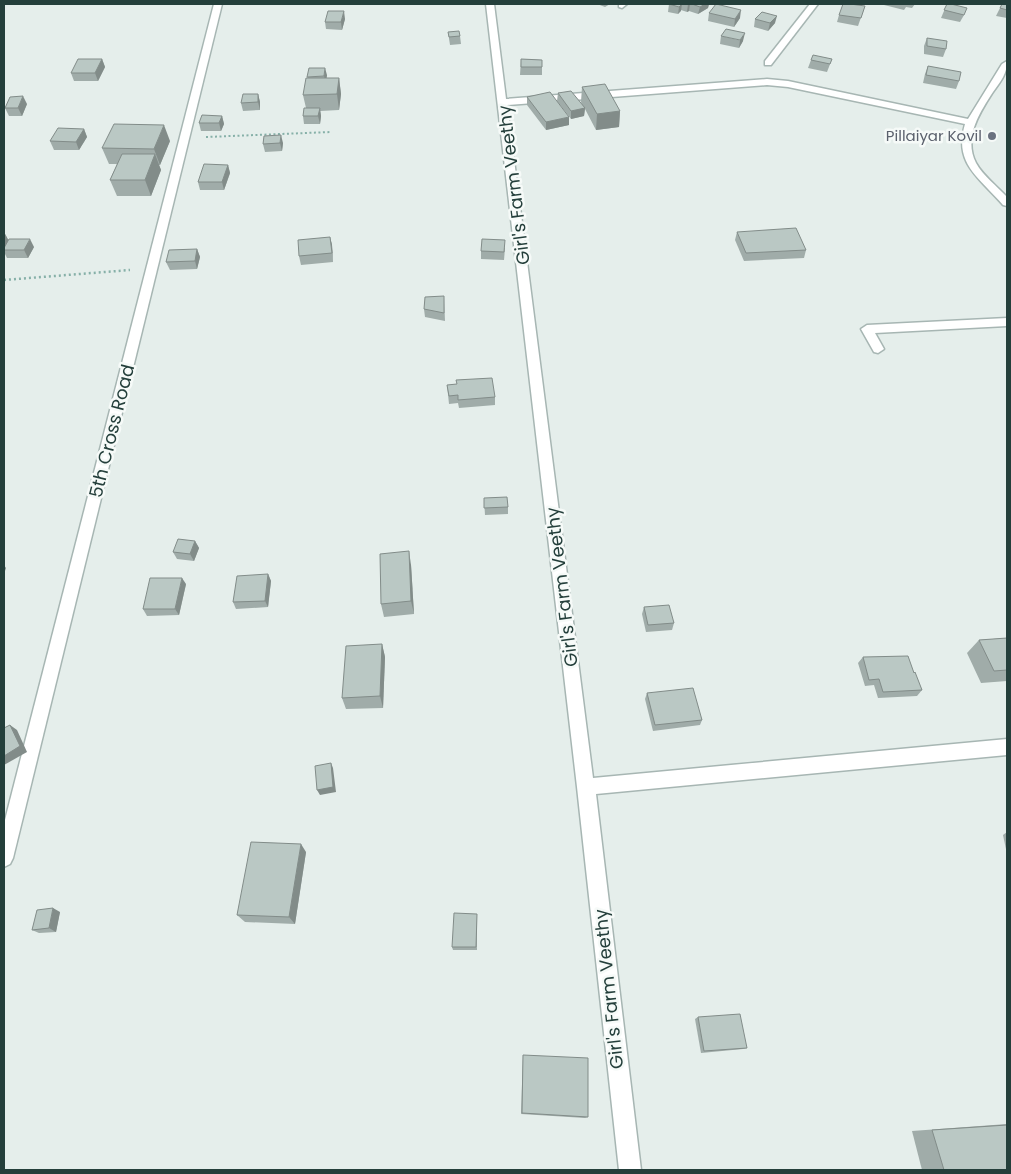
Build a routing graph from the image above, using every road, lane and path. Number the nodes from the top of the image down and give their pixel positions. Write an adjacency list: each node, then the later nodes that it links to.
1 (218, 4): 9 (street, 5th Cross Road)
2 (490, 4): 6 (street, Girl's Farm Veethy)
3 (814, 4): 4 (street)
4 (768, 63)
5 (1006, 68): 7 (street)
6 (504, 102): 7 (street); 16 (street, Girl's Farm Veethy)
7 (970, 122): 10 (street)
8 (331, 132): 9 (path)
9 (185, 137): 11 (street, 5th Cross Road)
10 (1007, 203)
11 (153, 268): 12 (path); 17 (street, 5th Cross Road)
12 (4, 280)
13 (1007, 322): 14 (street)
14 (878, 349)
15 (1007, 747): 16 (street)
16 (586, 787): 18 (street, Girl's Farm Veethy)
17 (4, 858)
18 (630, 1170)

